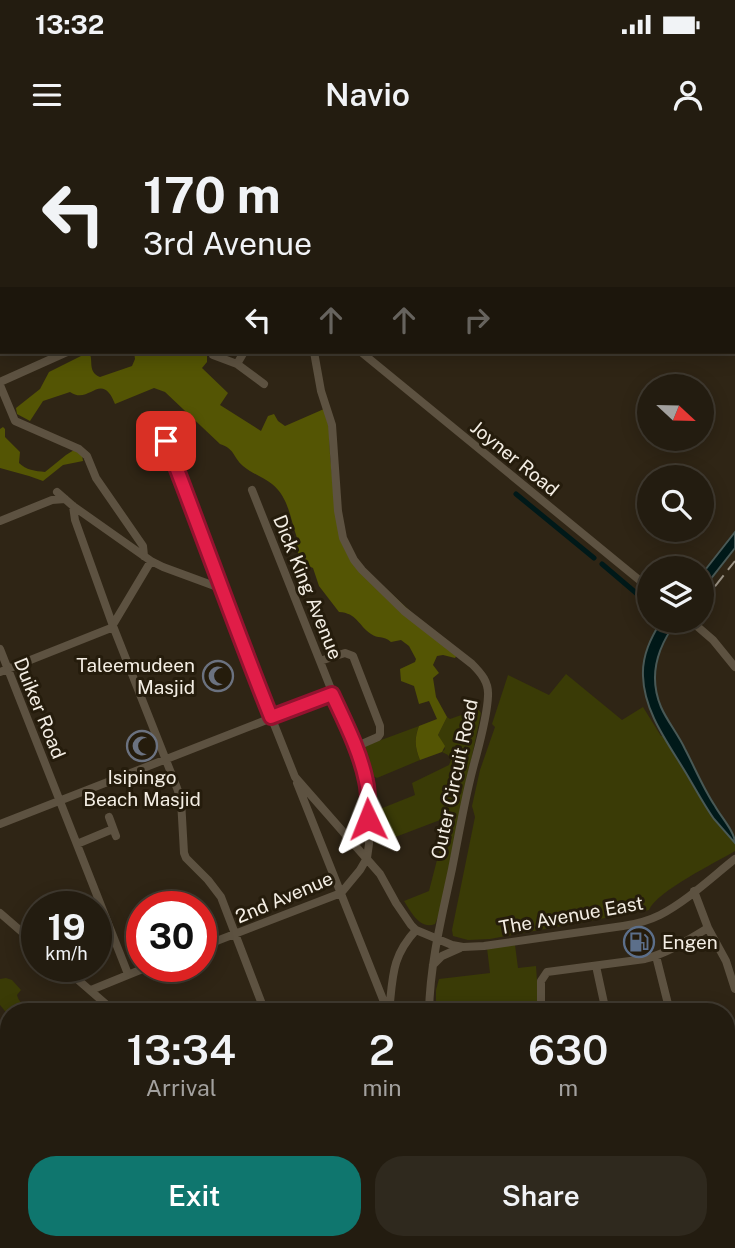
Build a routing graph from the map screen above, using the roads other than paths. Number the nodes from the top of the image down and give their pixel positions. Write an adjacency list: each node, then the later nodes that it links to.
1 (63, 354): 7 (street)
2 (243, 354): 6 (street)
3 (314, 354): 42 (street, Outer Circuit Road)
4 (363, 354): 16 (street, Joyner Road)
5 (213, 355): 6 (street)
6 (236, 365): 8 (street)
7 (0, 384): 15 (street)
8 (264, 384)
9 (160, 424): 17 (street)
10 (252, 490): 21 (street, Dick King Avenue)
11 (57, 492): 12 (street)
12 (65, 499): 13 (street); 14 (street)
13 (74, 506): 15 (street); 18 (street)
14 (0, 520)
15 (148, 558): 17 (street); 18 (street)
16 (637, 578)
17 (220, 588): 25 (street)
18 (113, 626): 23 (street); 27 (street)
19 (705, 633): 22 (street)
20 (0, 649): 23 (street, Duiker Road)
21 (320, 661): 24 (street, Dick King Avenue); 26 (street)
22 (735, 667)
23 (4, 670): 29 (street, Duiker Road)
24 (332, 694): 25 (street); 26 (street, Dick King Avenue)
25 (271, 717): 27 (street); 28 (street)
26 (355, 747): 33 (street, Dick King Avenue)
27 (165, 759): 29 (street); 41 (street)
28 (295, 777): 33 (street); 36 (street)
29 (60, 801): 31 (street); 32 (street, Duiker Road)
30 (109, 817): 32 (street)
31 (0, 824)
32 (76, 844): 48 (street, Duiker Road)
33 (367, 858): 36 (street, 2nd Avenue); 39 (street)
34 (735, 859): 35 (street, The Avenue East)
35 (694, 891): 38 (street); 44 (street, The Avenue East)
36 (341, 894): 41 (street, 2nd Avenue); 55 (street)
37 (0, 913): 40 (street)
38 (708, 928): 45 (street); 51 (street)
39 (416, 930): 42 (street, The Avenue East); 56 (street)
40 (21, 931)
41 (235, 935): 43 (street, 2nd Avenue); 54 (street)
42 (436, 939): 44 (street, The Avenue East); 46 (street, Outer Circuit Road)
43 (217, 941)
44 (463, 947): 46 (street)
45 (656, 956): 47 (street); 60 (street)
46 (433, 965): 57 (street, Outer Circuit Road)
47 (596, 966): 58 (street); 59 (street)
48 (126, 969)
49 (126, 975): 52 (street)
50 (81, 982): 52 (street)
51 (735, 989)
52 (91, 990): 53 (street)
53 (105, 1003)
54 (261, 1003)
55 (384, 1003)
56 (389, 1003)
57 (430, 1003)
58 (541, 1003)
59 (604, 1003)
60 (668, 1003)

